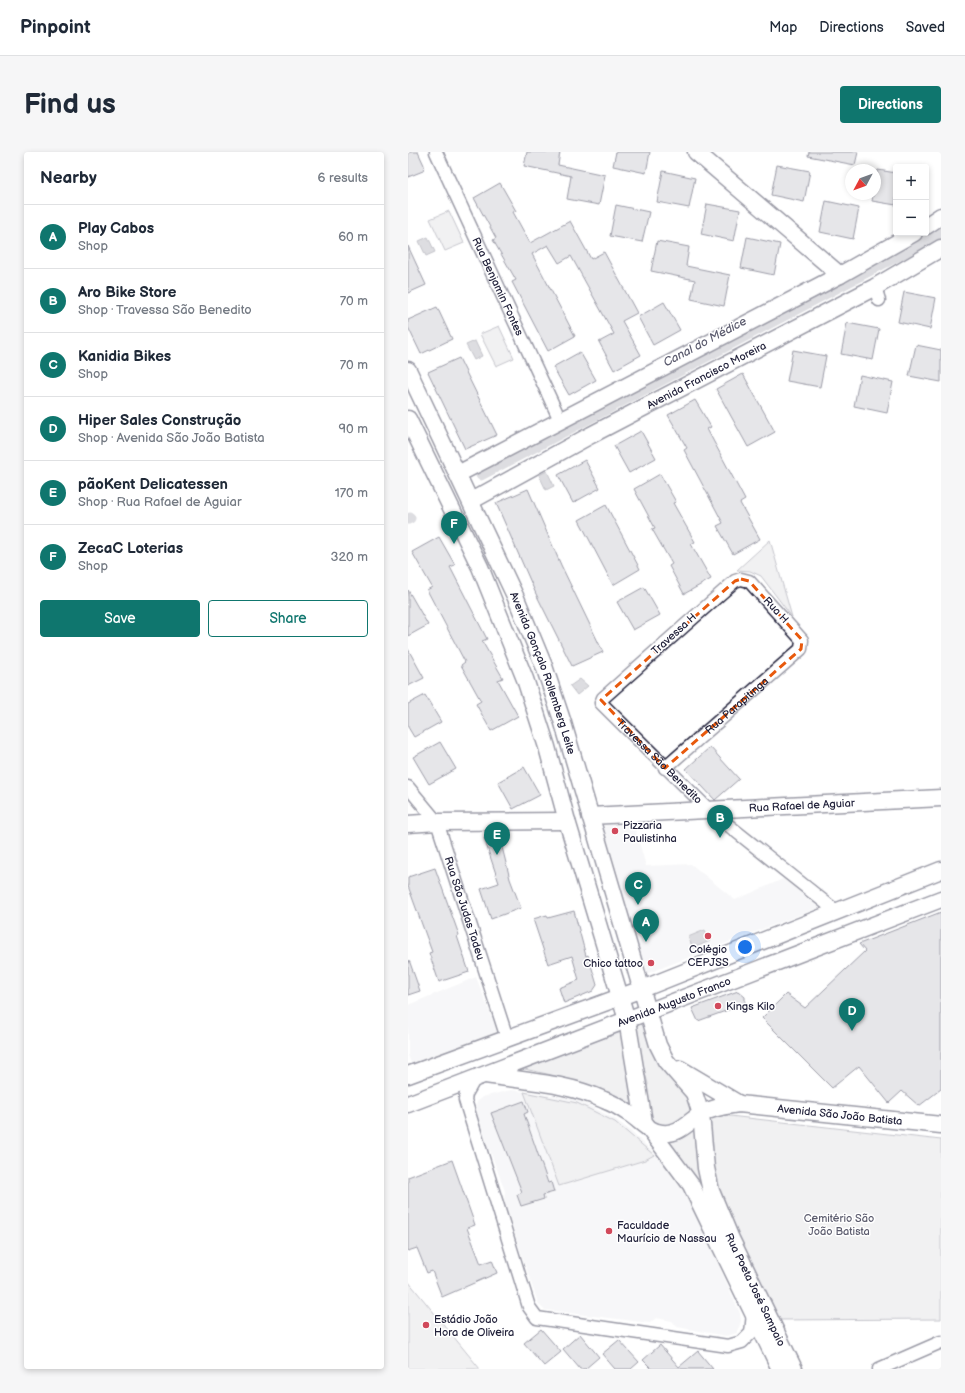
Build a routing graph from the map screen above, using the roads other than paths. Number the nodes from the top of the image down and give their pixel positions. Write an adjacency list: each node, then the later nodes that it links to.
1 (436, 152): 10 (street, Rua Benjamin Fontes)
2 (696, 152): 7 (main road)
3 (941, 216): 4 (main road)
4 (929, 224)
5 (909, 236): 7 (main road)
6 (941, 248): 12 (main road, Avenida Francisco Moreira)
7 (840, 275): 10 (main road)
8 (408, 370): 11 (main road, Avenida Gonçalo Rollemberg Leite)
9 (408, 419): 13 (main road, Avenida Gonçalo Rollemberg Leite)
10 (560, 420): 11 (main road)
11 (458, 474): 12 (main road, Avenida Gonçalo Rollemberg Leite)
12 (471, 501): 15 (main road, Avenida Gonçalo Rollemberg Leite)
13 (480, 567): 15 (main road); 23 (main road, Avenida Gonçalo Rollemberg Leite)
14 (749, 581): 16 (street, Rua H); 17 (street, Travessa H)
15 (516, 598): 22 (main road, Avenida Gonçalo Rollemberg Leite)
16 (802, 640): 18 (street, Rua Parapitinga)
17 (603, 698): 18 (street, Travessa São Benedito)
18 (665, 768): 21 (street, Travessa São Benedito)
19 (408, 787): 24 (street, Rua São Judas Tadeu)
20 (941, 798): 21 (main road, Rua Rafael de Aguiar)
21 (708, 809): 22 (main road, Rua Rafael de Aguiar); 28 (street, Travessa São Benedito)
22 (590, 816): 29 (main road, Avenida Gonçalo Rollemberg Leite)
23 (567, 821): 24 (main road); 30 (main road, Avenida Gonçalo Rollemberg Leite)
24 (438, 822): 25 (main road); 33 (street, Rua São Judas Tadeu)
25 (408, 824)
26 (941, 870): 28 (main road, Avenida Augusto Franco)
27 (941, 899): 31 (main road, Avenida Augusto Franco)
28 (836, 910): 29 (main road, Avenida Augusto Franco)
29 (642, 989): 30 (main road, Avenida Augusto Franco); 31 (main road, Avenida Gonçalo Rollemberg Leite)
30 (621, 997): 32 (main road, Avenida Gonçalo Rollemberg Leite); 33 (main road, Avenida Augusto Franco)
31 (648, 1011): 32 (main road, Avenida Augusto Franco); 34 (main road, Rua Poeta José Sampaio)
32 (627, 1020): 36 (main road, Avenida Augusto Franco); 41 (main road, Rua Poeta José Sampaio)
33 (507, 1038): 35 (main road, Avenida Augusto Franco)
34 (666, 1061): 38 (main road); 39 (main road, Rua Poeta José Sampaio)
35 (408, 1075)
36 (479, 1077): 37 (main road, Avenida Augusto Franco); 41 (main road); 42 (street)
37 (408, 1104)
38 (739, 1104): 39 (main road); 40 (main road, Avenida São João Batista)
39 (700, 1114): 41 (main road); 44 (main road, Rua Poeta José Sampaio)
40 (941, 1125)
41 (648, 1128): 42 (main road, Rua Poeta José Sampaio)
42 (753, 1312): 44 (main road, Rua Poeta José Sampaio)
43 (941, 1342): 45 (street)
44 (782, 1366)
45 (880, 1369)

